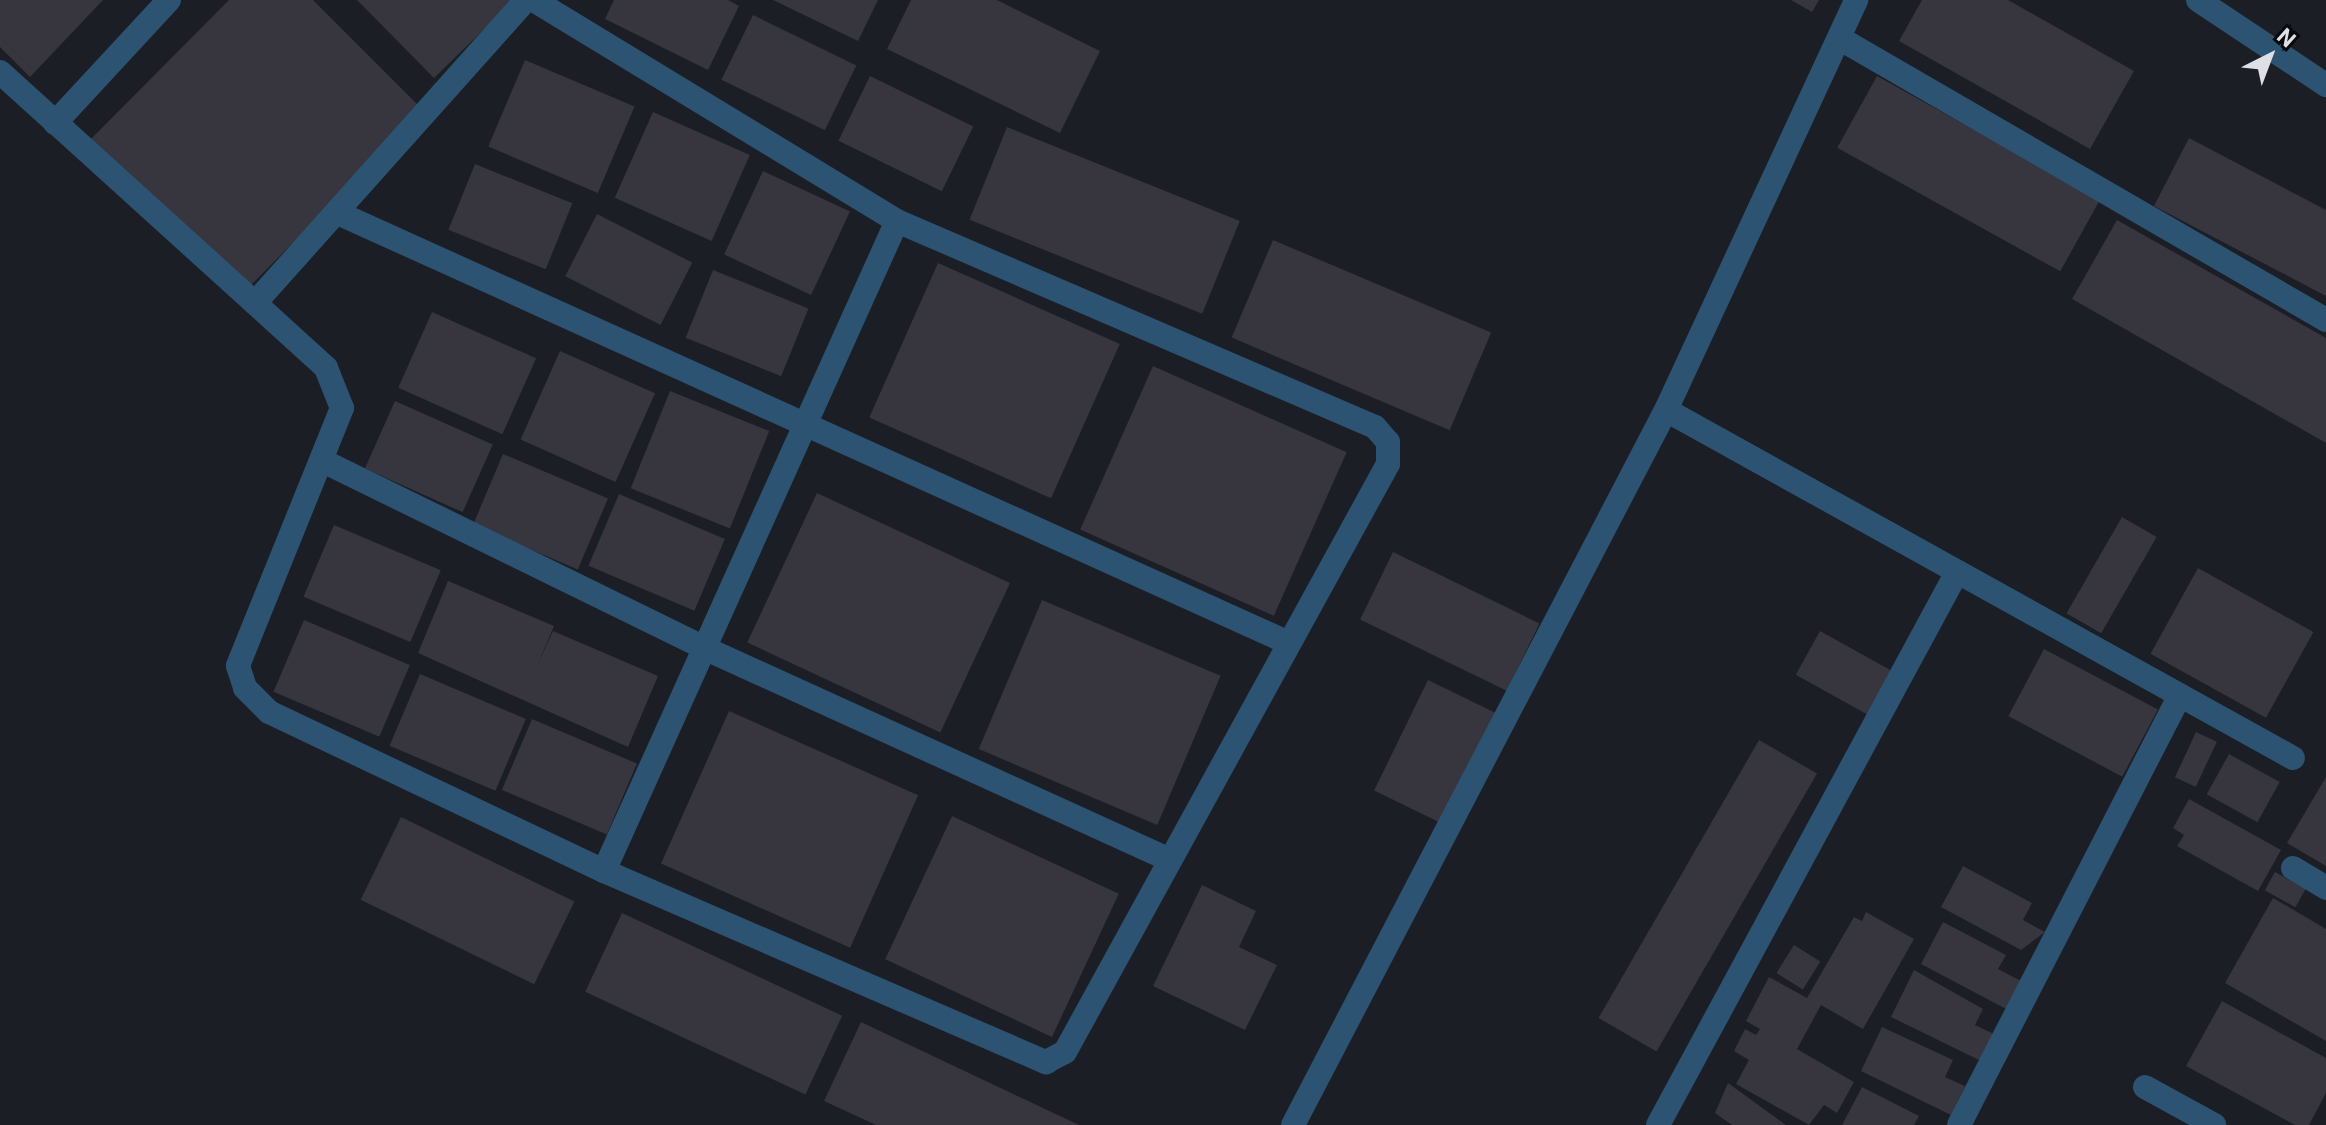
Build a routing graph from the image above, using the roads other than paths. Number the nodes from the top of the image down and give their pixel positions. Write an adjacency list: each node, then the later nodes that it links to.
1 (169, 0): 9 (street)
2 (526, 0): 10 (street)
3 (534, 0): 11 (street)
4 (1856, 0): 6 (street)
5 (2198, 0): 8 (street)
6 (1839, 38): 13 (street); 14 (street)
7 (0, 72): 9 (street)
8 (2326, 85)
9 (55, 123): 12 (street)
10 (340, 214): 12 (street); 15 (street)
11 (897, 221): 15 (street); 18 (street)
12 (255, 303): 16 (street)
13 (2326, 320)
14 (1666, 410): 17 (street); 27 (street)
15 (807, 425): 18 (street); 19 (street)
16 (325, 462): 19 (street); 24 (street)
17 (1957, 572): 20 (street); 28 (street)
18 (1289, 643): 22 (street)
19 (702, 647): 22 (street); 24 (street)
20 (2180, 695): 21 (street); 29 (street)
21 (2293, 758)
22 (1170, 860): 24 (street)
23 (2293, 868): 25 (street)
24 (604, 871)
25 (2326, 888)
26 (2145, 1087): 30 (street)
27 (1293, 1125)
28 (1658, 1125)
29 (1959, 1125)
30 (2214, 1125)

